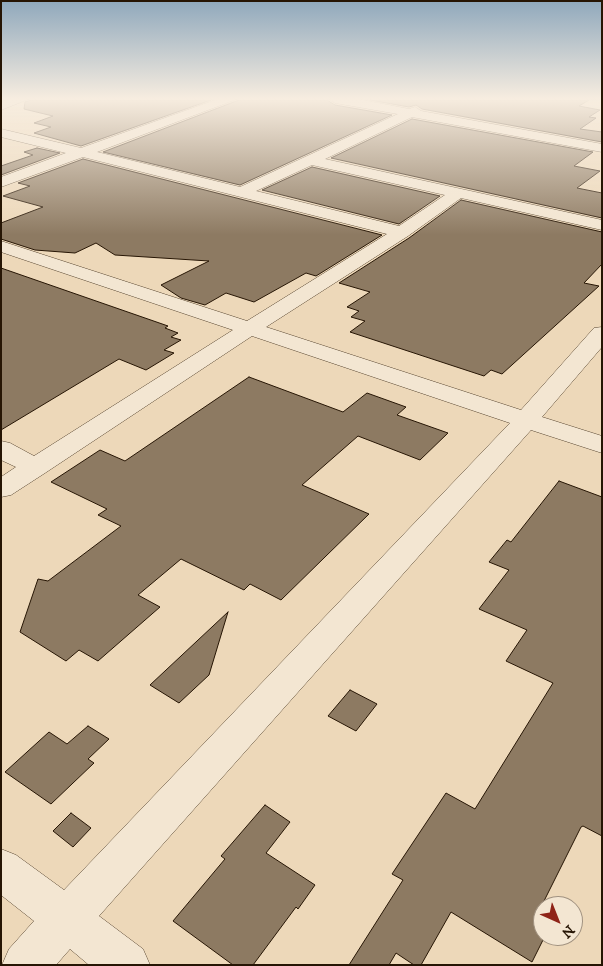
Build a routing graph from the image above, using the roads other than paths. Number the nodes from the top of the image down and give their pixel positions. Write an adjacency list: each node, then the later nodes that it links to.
1 (49, 144): 6 (street)
2 (106, 144): 6 (street)
3 (344, 144): 7 (street)
4 (581, 144): 5 (street)
5 (602, 148)
6 (84, 152): 8 (street); 9 (street)
7 (310, 160): 9 (street); 10 (street)
8 (1, 182)
9 (242, 192): 12 (street)
10 (458, 193): 11 (street); 12 (street)
11 (602, 225)
12 (402, 232): 14 (street)
13 (1, 246): 14 (street)
14 (250, 328): 16 (street); 19 (street)
15 (602, 333): 16 (street)
16 (526, 420): 17 (street); 22 (street)
17 (602, 446)
18 (1, 449): 19 (street)
19 (36, 467): 20 (street)
20 (1, 489)
21 (1, 869): 22 (street)
22 (68, 918): 23 (street); 24 (street)
23 (25, 965)
24 (127, 965)

